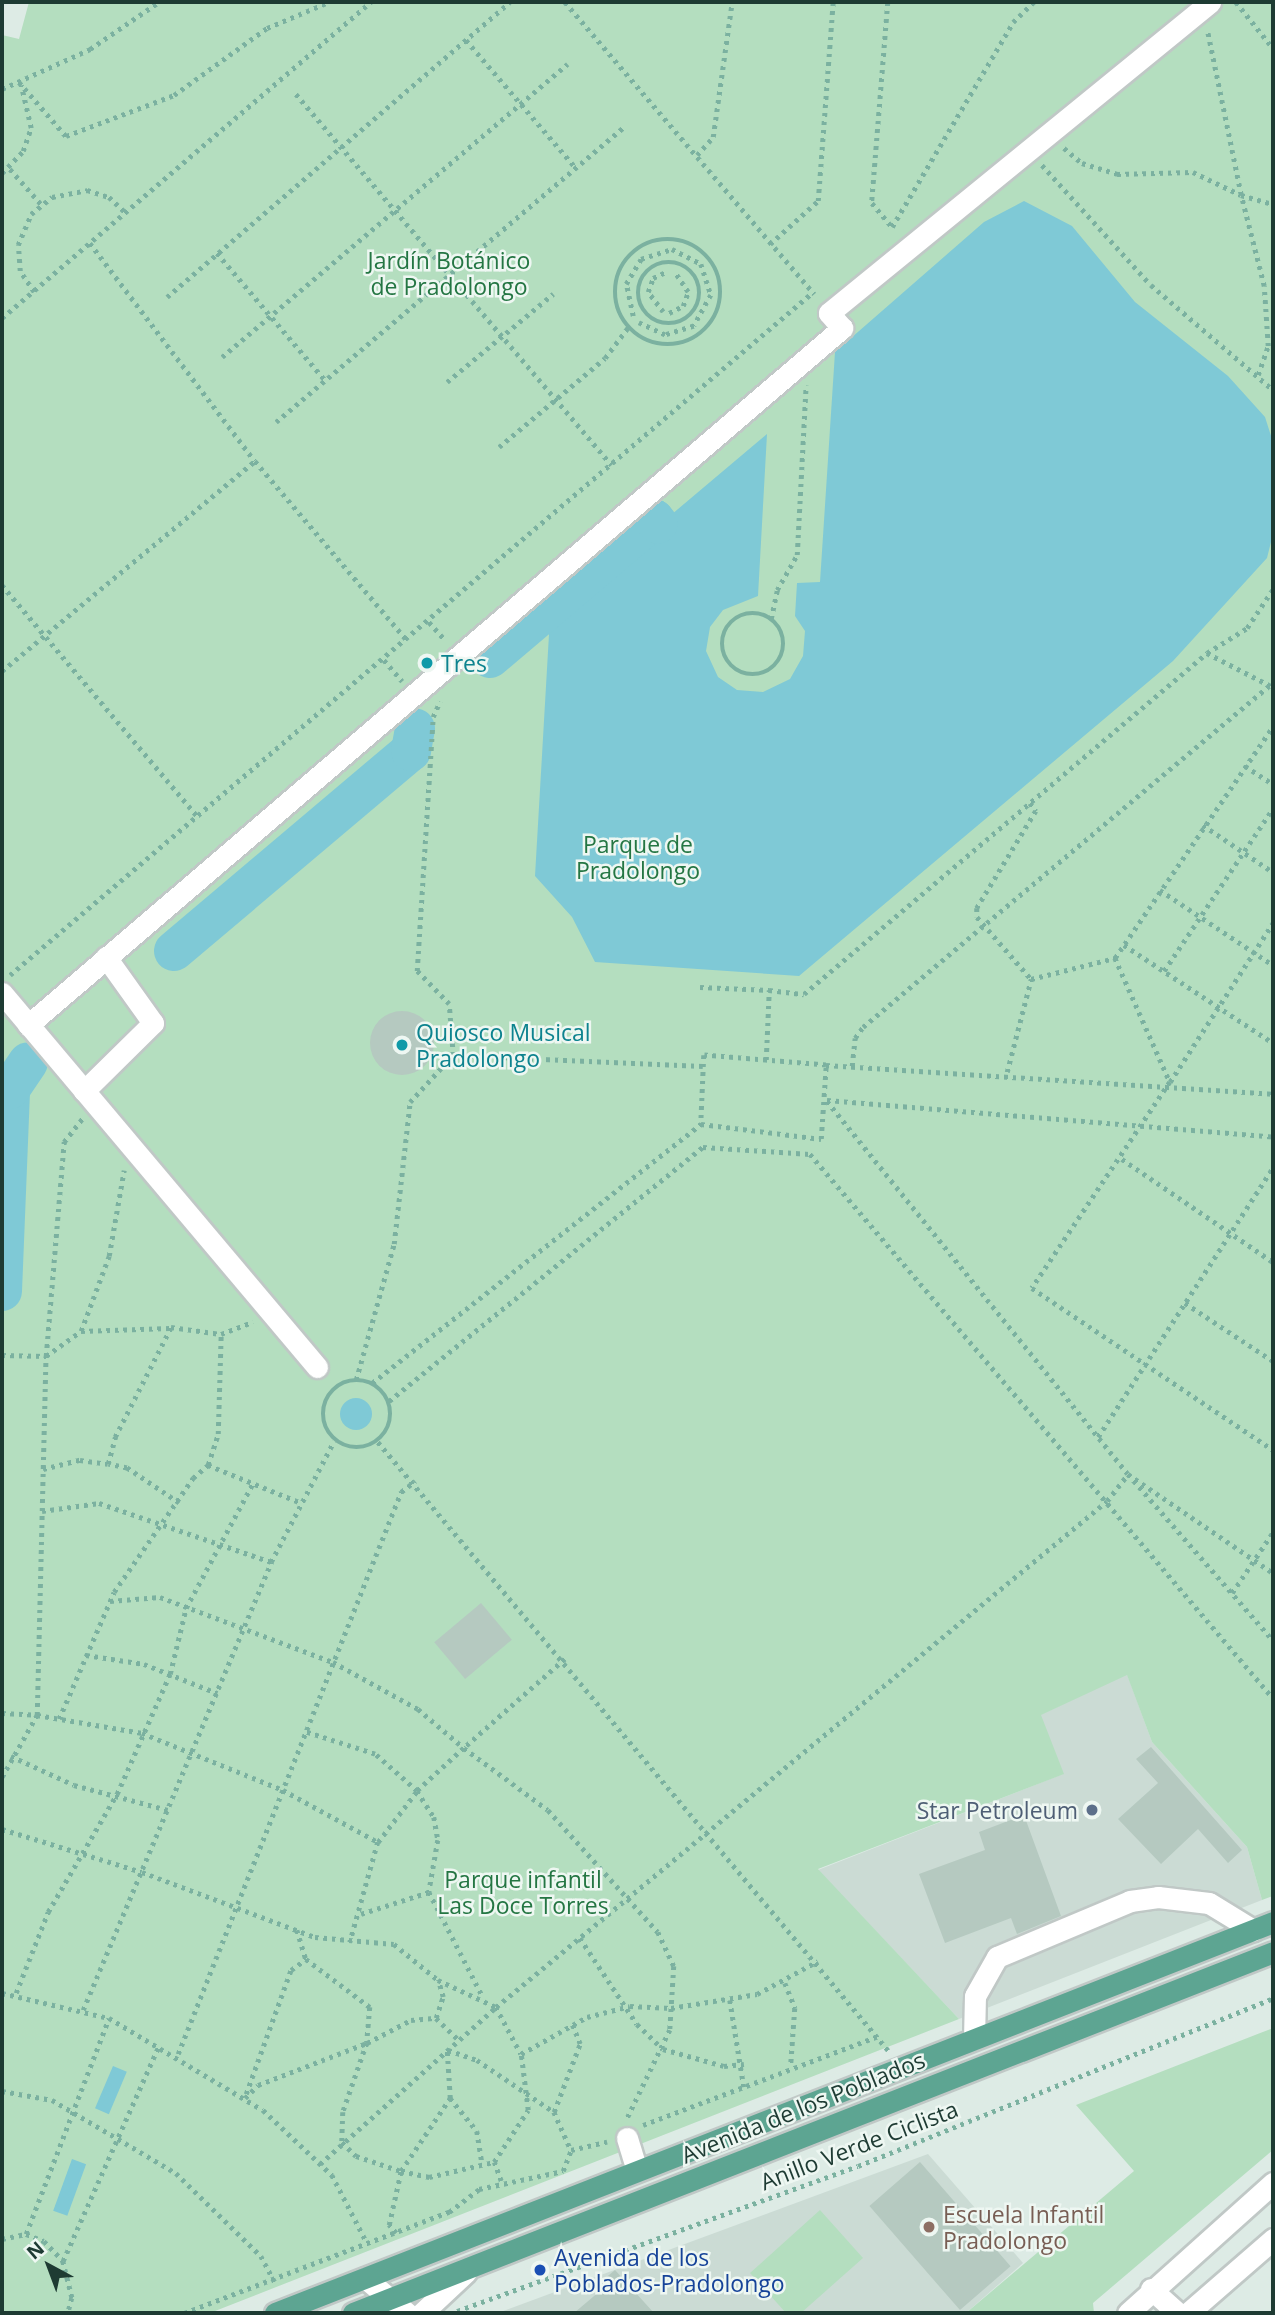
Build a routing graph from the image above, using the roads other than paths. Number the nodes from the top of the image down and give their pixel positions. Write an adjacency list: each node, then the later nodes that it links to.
1 (1206, 5): 2 (street)
2 (106, 957): 4 (street); 5 (street)
3 (2, 993): 4 (street)
4 (28, 1025): 5 (street)
5 (91, 1099): 6 (street)
6 (317, 1367)
7 (1273, 1922): 8 (main road, Avenida de los Poblados)
8 (1253, 1930): 10 (main road, Avenida de los Poblados); 10 (street)
9 (1273, 1952): 15 (main road, Avenida de los Poblados)
10 (974, 2039): 12 (main road, Avenida de los Poblados)
11 (627, 2138): 12 (street)
12 (637, 2170): 16 (main road, Avenida de los Poblados)
13 (1273, 2183): 17 (street)
14 (1273, 2239): 25 (street)
15 (478, 2264): 18 (main road, Avenida de los Poblados); 22 (street)
16 (365, 2278): 18 (street); 19 (main road, Avenida de los Poblados)
17 (1151, 2289): 23 (street); 24 (street)
18 (392, 2297): 20 (main road, Avenida de los Poblados); 21 (street)
19 (275, 2313)
20 (353, 2313)
21 (407, 2313)
22 (422, 2313)
23 (1128, 2313)
24 (1178, 2313)
25 (1188, 2313)

